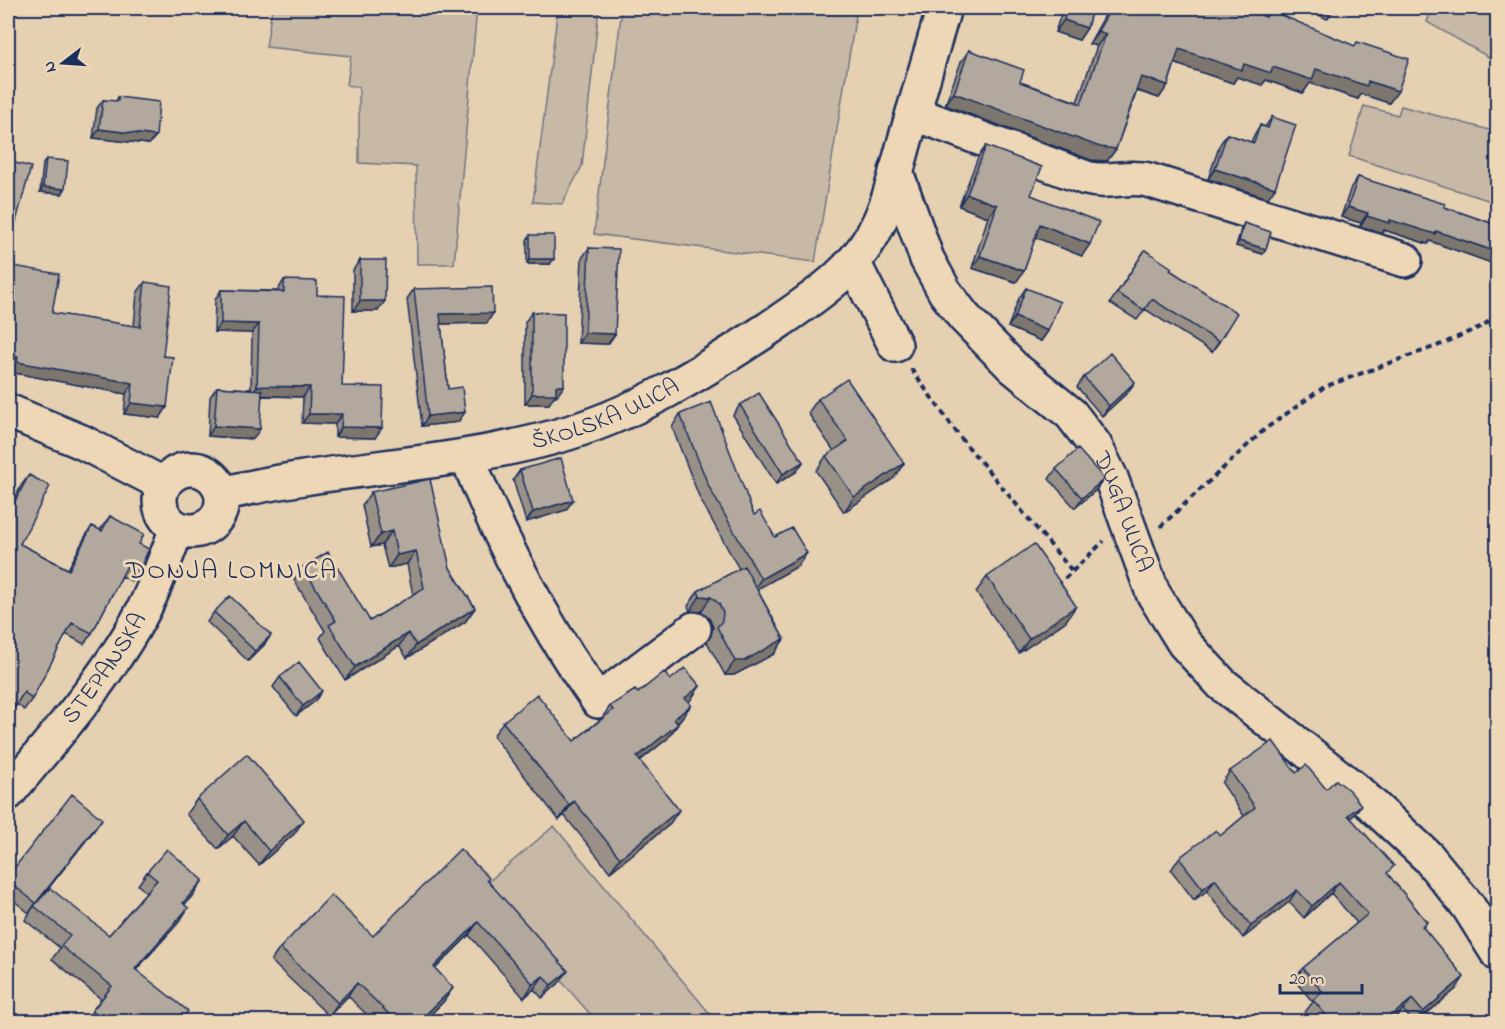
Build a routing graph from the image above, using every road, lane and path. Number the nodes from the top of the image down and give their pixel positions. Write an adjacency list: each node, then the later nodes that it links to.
1 (944, 8): 2 (street)
2 (913, 113): 3 (street); 4 (street)
3 (896, 172): 5 (street, ŠKOLSKA ULICA); 13 (street, DUGA ULICA)
4 (1405, 260)
5 (853, 262): 7 (street); 9 (street, ŠKOLSKA ULICA)
6 (1497, 316): 13 (path)
7 (895, 345): 14 (path)
8 (8, 411): 10 (street)
9 (467, 456): 11 (street, ŠKOLSKA ULICA); 16 (street)
10 (163, 484): 11 (street); 12 (street)
11 (222, 494): 12 (street)
12 (177, 528): 17 (street, STEPANSKA)
13 (1132, 536): 14 (path); 18 (street, DUGA ULICA)
14 (1073, 572): 15 (path)
15 (1054, 588)
16 (694, 628)
17 (8, 793)
18 (1483, 906): 19 (street, DUGA ULICA)
19 (1497, 954)

